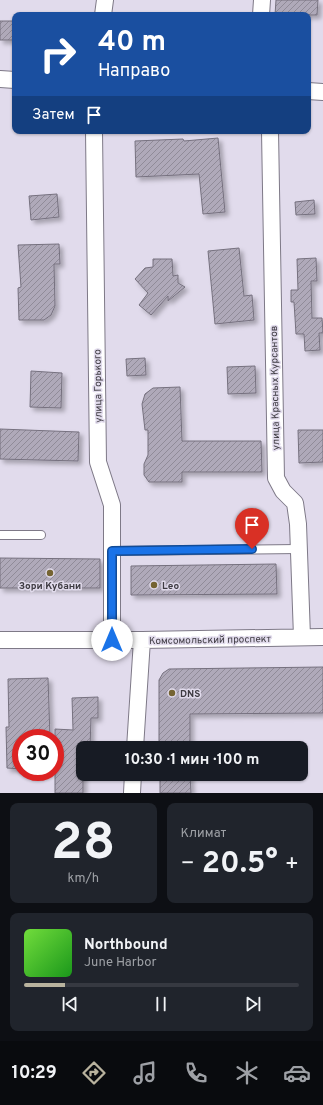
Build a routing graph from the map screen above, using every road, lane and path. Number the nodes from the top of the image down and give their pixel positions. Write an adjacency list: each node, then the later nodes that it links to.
1 (105, 0): 3 (street)
2 (262, 0): 4 (street)
3 (103, 12)
4 (261, 12)
5 (0, 79): 6 (street)
6 (12, 80)
7 (311, 91): 8 (street)
8 (323, 92)
9 (94, 134): 14 (street, улица Горького)
10 (270, 134): 13 (street, улица Красных Курсантов)
11 (0, 535): 12 (lane)
12 (41, 535)
13 (299, 549): 14 (lane); 15 (street, улица Красных Курсантов)
14 (112, 551): 18 (street, улица Горького)
15 (302, 637): 16 (street, Комсомольский проспект); 19 (street, Комсомольский проспект)
16 (323, 637)
17 (0, 640): 18 (street, Комсомольский проспект)
18 (112, 640): 19 (street, Комсомольский проспект)
19 (142, 640): 20 (street)
20 (135, 741)
21 (133, 781): 22 (street)
22 (132, 793)

